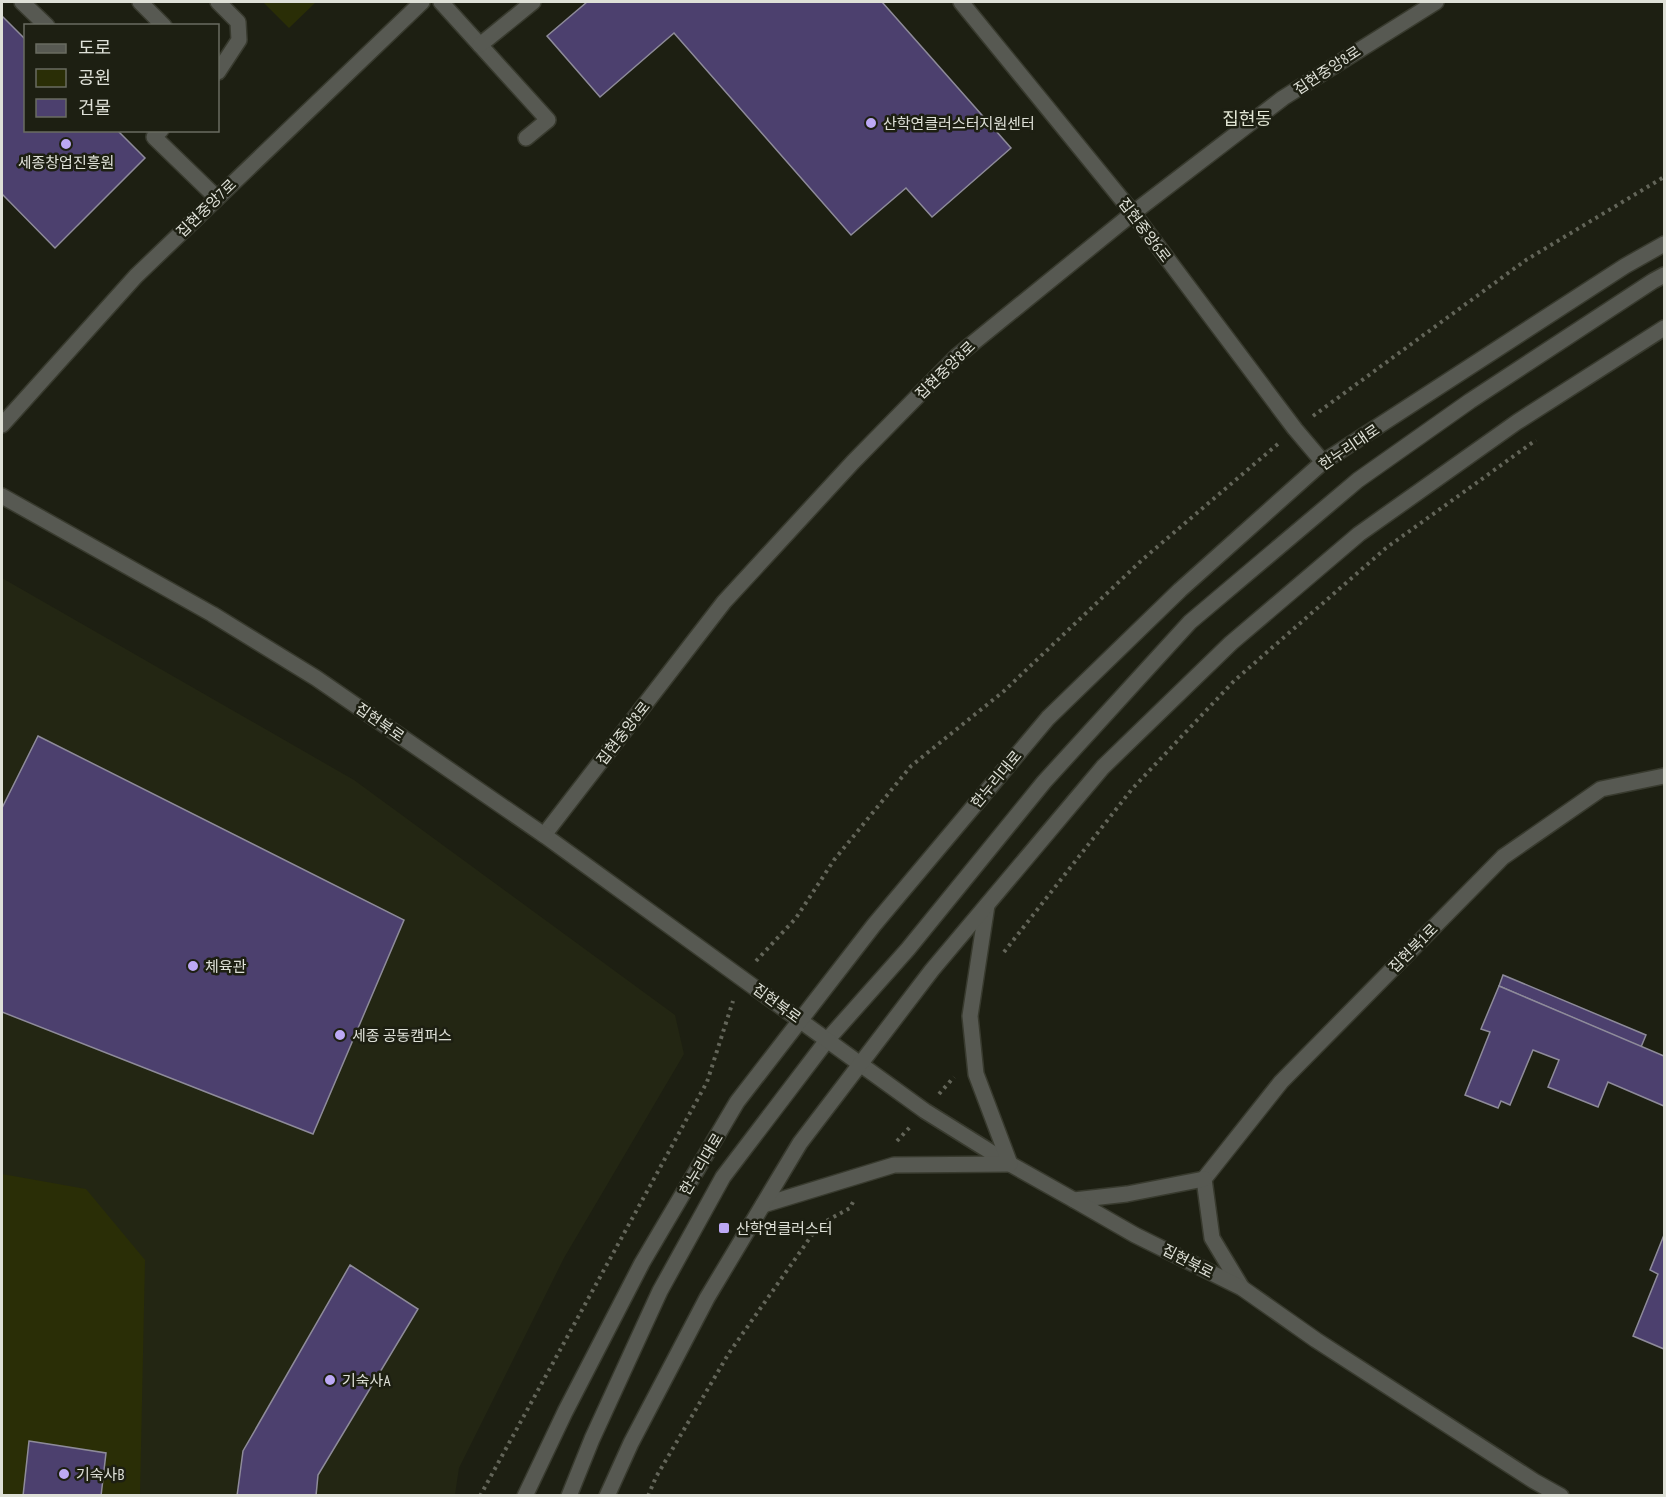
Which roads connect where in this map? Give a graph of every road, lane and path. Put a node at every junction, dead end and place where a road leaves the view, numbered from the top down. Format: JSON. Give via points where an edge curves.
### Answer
{"nodes":[{"id":1,"x":22,"y":2,"type":"edge"},
{"id":2,"x":140,"y":2,"type":"edge"},
{"id":3,"x":218,"y":2,"type":"edge"},
{"id":4,"x":422,"y":2,"type":"edge"},
{"id":5,"x":441,"y":2,"type":"edge"},
{"id":6,"x":532,"y":2,"type":"edge"},
{"id":7,"x":961,"y":2,"type":"edge"},
{"id":8,"x":1436,"y":2,"type":"edge"},
{"id":9,"x":45,"y":24,"type":"edge"},
{"id":10,"x":162,"y":24,"type":"edge"},
{"id":11,"x":480,"y":45,"type":"junction"},
{"id":12,"x":219,"y":70,"type":"edge"},
{"id":13,"x":159,"y":132,"type":"edge"},
{"id":14,"x":526,"y":138,"type":"dead end"},
{"id":15,"x":1665,"y":177,"type":"edge"},
{"id":16,"x":217,"y":198,"type":"junction"},
{"id":17,"x":1133,"y":213,"type":"junction"},
{"id":18,"x":1665,"y":244,"type":"edge"},
{"id":19,"x":1665,"y":275,"type":"edge"},
{"id":20,"x":1665,"y":328,"type":"edge"},
{"id":21,"x":2,"y":425,"type":"edge"},
{"id":22,"x":1295,"y":429,"type":"junction"},
{"id":23,"x":1539,"y":438,"type":"dead end"},
{"id":24,"x":1323,"y":462,"type":"junction"},
{"id":25,"x":2,"y":496,"type":"edge"},
{"id":26,"x":1665,"y":776,"type":"edge"},
{"id":27,"x":544,"y":835,"type":"junction"},
{"id":28,"x":987,"y":905,"type":"junction"},
{"id":29,"x":1004,"y":952,"type":"dead end"},
{"id":30,"x":800,"y":1021,"type":"junction"},
{"id":31,"x":828,"y":1039,"type":"junction"},
{"id":32,"x":974,"y":1052,"type":"junction"},
{"id":33,"x":860,"y":1064,"type":"junction"},
{"id":34,"x":925,"y":1111,"type":"junction"},
{"id":35,"x":896,"y":1142,"type":"dead end"},
{"id":36,"x":1010,"y":1164,"type":"junction"},
{"id":37,"x":866,"y":1173,"type":"junction"},
{"id":38,"x":1203,"y":1179,"type":"junction"},
{"id":39,"x":1074,"y":1200,"type":"junction"},
{"id":40,"x":763,"y":1205,"type":"junction"},
{"id":41,"x":1242,"y":1288,"type":"junction"},
{"id":42,"x":525,"y":1496,"type":"edge"},
{"id":43,"x":569,"y":1496,"type":"edge"},
{"id":44,"x":606,"y":1496,"type":"edge"},
{"id":45,"x":648,"y":1496,"type":"edge"},
{"id":46,"x":1561,"y":1496,"type":"edge"}],
"edges":[{"from":1,"to":9,"type":"street"},
{"from":2,"to":10,"type":"street"},
{"from":3,"to":12,"type":"street","via":[[238,22],[239,40]]},
{"from":4,"to":16,"type":"street","name":"집현중앙7로"},
{"from":5,"to":11,"type":"street"},
{"from":6,"to":11,"type":"street"},
{"from":7,"to":17,"type":"street","name":"집현중앙6로"},
{"from":8,"to":17,"type":"street","name":"집현중앙8로","via":[[1283,98]]},
{"from":11,"to":14,"type":"street","via":[[548,120]]},
{"from":13,"to":16,"type":"street","via":[[154,137]]},
{"from":15,"to":22,"type":"path","via":[[1526,260]]},
{"from":16,"to":21,"type":"street","name":"집현중앙7로","via":[[136,276]]},
{"from":17,"to":22,"type":"street","name":"집현중앙6로"},
{"from":17,"to":27,"type":"street","name":"집현중앙8로","via":[[957,356],[853,462],[724,602]]},
{"from":18,"to":24,"type":"street","name":"한누리대로"},
{"from":19,"to":31,"type":"street","via":[[1470,401],[1358,480],[1190,622],[1044,782],[908,949]]},
{"from":20,"to":28,"type":"street","via":[[1518,422],[1351,541],[1231,643],[1103,767]]},
{"from":22,"to":24,"type":"street","name":"집현중앙6로"},
{"from":23,"to":29,"type":"path","via":[[1386,548],[1234,681],[1132,789]]},
{"from":24,"to":30,"type":"street","name":"한누리대로","via":[[1180,590],[1048,718],[874,925]]},
{"from":25,"to":27,"type":"street","name":"집현북로","via":[[212,614],[316,678]]},
{"from":26,"to":38,"type":"street","name":"집현북1로","via":[[1601,789],[1503,857],[1281,1082]]},
{"from":27,"to":30,"type":"street","name":"집현북로"},
{"from":28,"to":32,"type":"street","via":[[970,1016]]},
{"from":28,"to":33,"type":"street"},
{"from":30,"to":31,"type":"street","name":"집현북로"},
{"from":30,"to":42,"type":"street","name":"한누리대로","via":[[738,1102],[642,1263]]},
{"from":31,"to":33,"type":"street","name":"집현북로"},
{"from":31,"to":43,"type":"street","via":[[723,1177],[660,1291]]},
{"from":32,"to":34,"type":"path"},
{"from":32,"to":36,"type":"street","via":[[976,1074]]},
{"from":33,"to":34,"type":"street","name":"집현북로"},
{"from":33,"to":40,"type":"street","via":[[800,1143]]},
{"from":34,"to":35,"type":"path"},
{"from":34,"to":36,"type":"street","name":"집현북로"},
{"from":36,"to":37,"type":"street","via":[[894,1165]]},
{"from":36,"to":39,"type":"street","name":"집현북로"},
{"from":37,"to":40,"type":"street"},
{"from":37,"to":45,"type":"path","via":[[850,1208],[819,1225],[729,1353]]},
{"from":38,"to":39,"type":"street"},
{"from":38,"to":41,"type":"street","via":[[1212,1238]]},
{"from":39,"to":41,"type":"street","name":"집현북로"},
{"from":40,"to":44,"type":"street","via":[[707,1298]]},
{"from":41,"to":46,"type":"street","name":"집현북로"}]}
